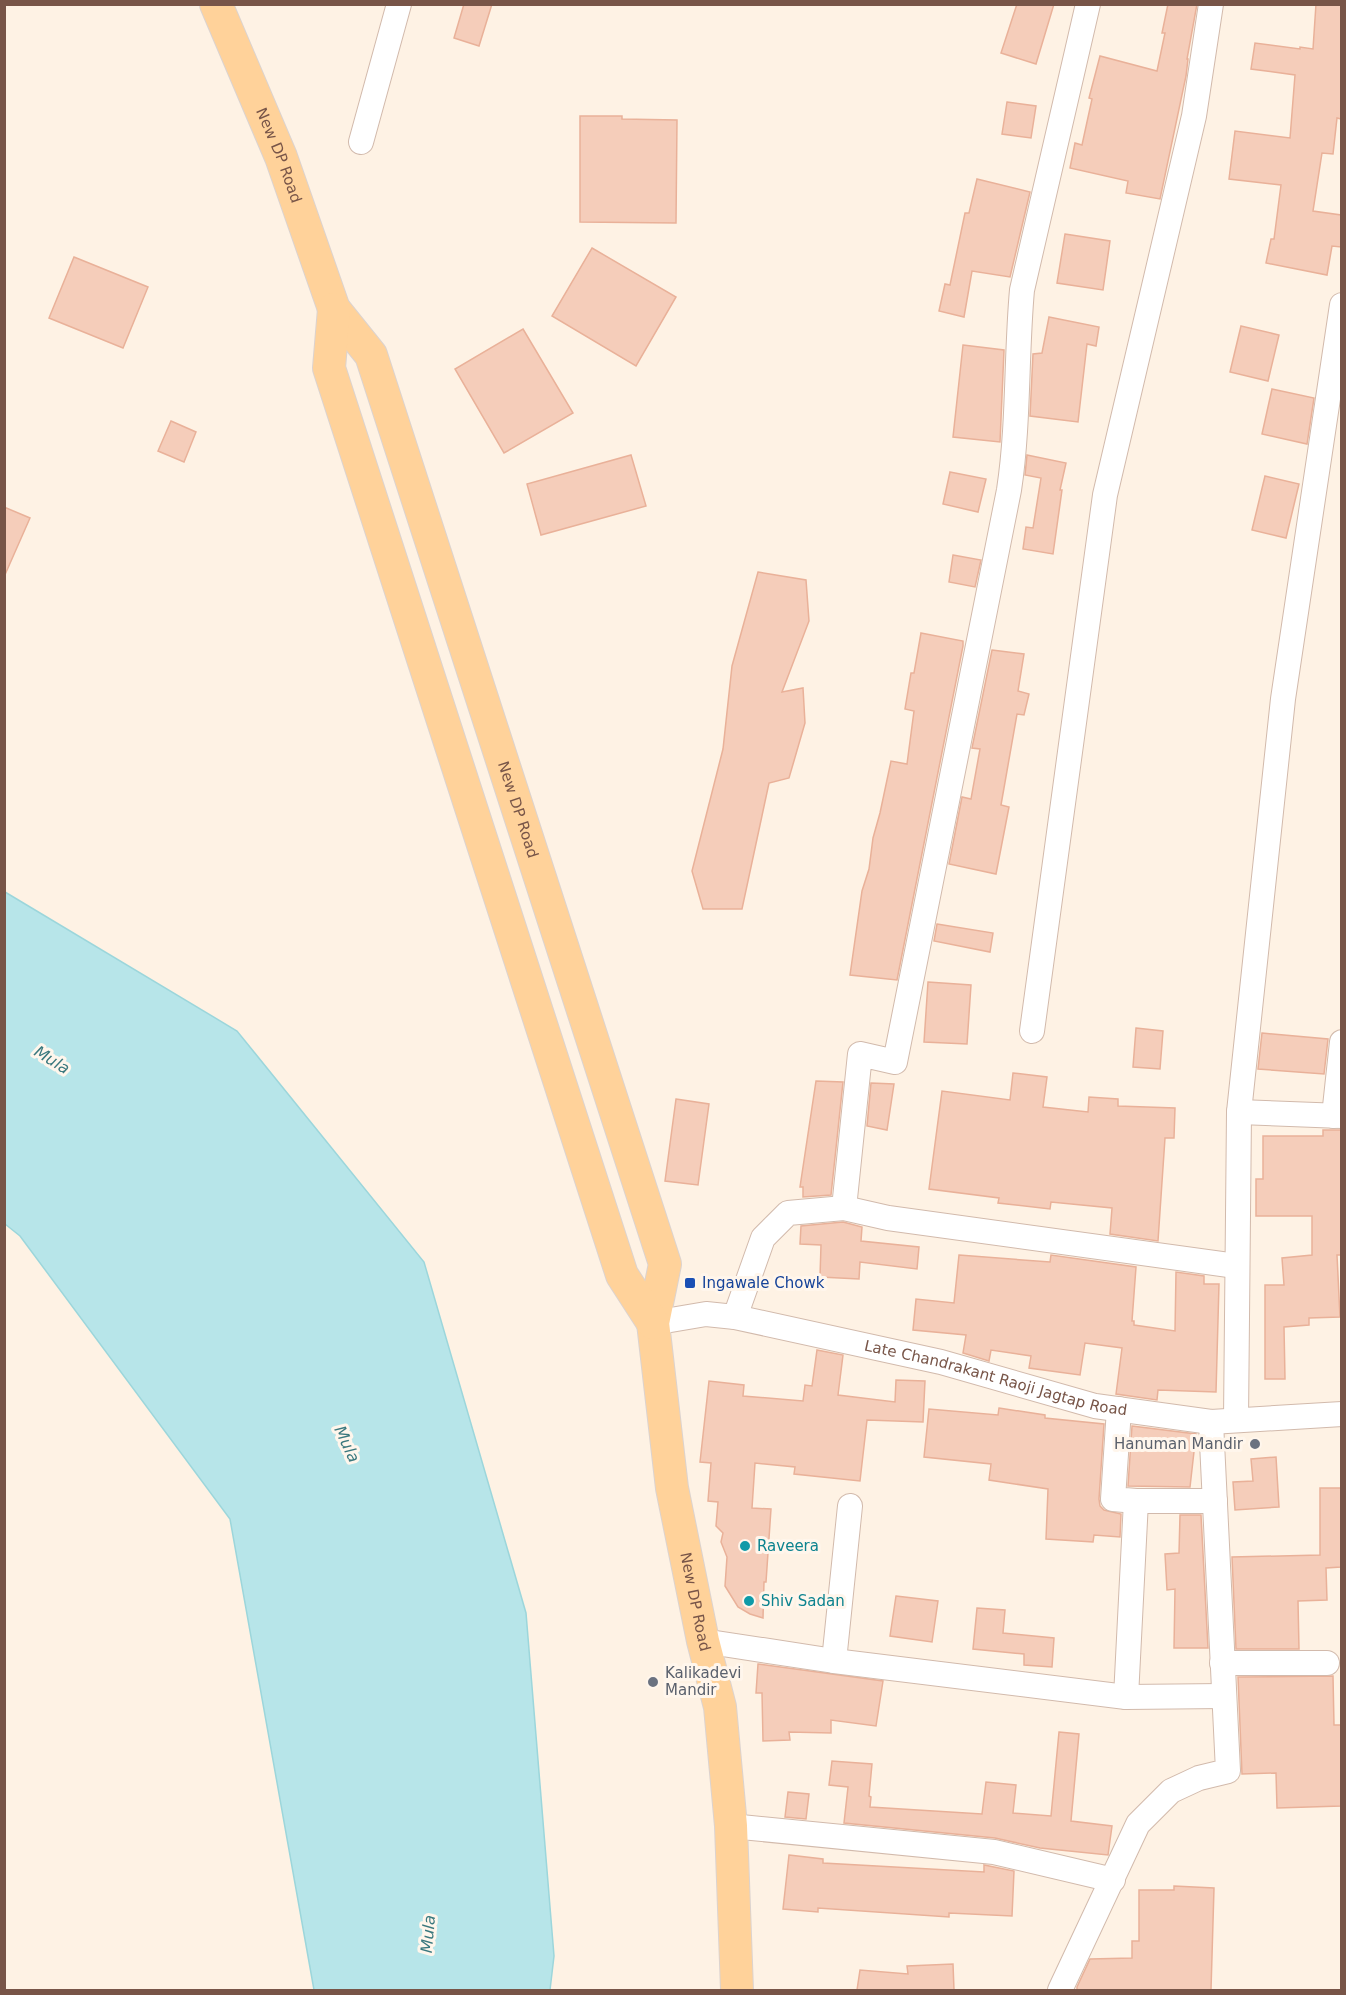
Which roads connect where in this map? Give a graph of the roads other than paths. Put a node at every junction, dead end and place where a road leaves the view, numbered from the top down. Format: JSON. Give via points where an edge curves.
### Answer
{"nodes":[{"id":1,"x":216,"y":4,"type":"edge"},
{"id":2,"x":399,"y":4,"type":"edge"},
{"id":3,"x":1088,"y":4,"type":"edge"},
{"id":4,"x":1210,"y":4,"type":"edge"},
{"id":5,"x":361,"y":142,"type":"dead end"},
{"id":6,"x":1341,"y":306,"type":"edge"},
{"id":7,"x":334,"y":309,"type":"junction"},
{"id":8,"x":1032,"y":1031,"type":"dead end"},
{"id":9,"x":1341,"y":1042,"type":"edge"},
{"id":10,"x":1239,"y":1112,"type":"junction"},
{"id":11,"x":1338,"y":1116,"type":"edge"},
{"id":12,"x":844,"y":1208,"type":"junction"},
{"id":13,"x":1236,"y":1266,"type":"junction"},
{"id":14,"x":735,"y":1317,"type":"junction"},
{"id":15,"x":653,"y":1323,"type":"junction"},
{"id":16,"x":1119,"y":1409,"type":"junction"},
{"id":17,"x":1341,"y":1414,"type":"edge"},
{"id":18,"x":1236,"y":1420,"type":"junction"},
{"id":19,"x":1211,"y":1422,"type":"junction"},
{"id":20,"x":1215,"y":1501,"type":"junction"},
{"id":21,"x":1136,"y":1502,"type":"junction"},
{"id":22,"x":850,"y":1506,"type":"dead end"},
{"id":23,"x":703,"y":1641,"type":"junction"},
{"id":24,"x":834,"y":1661,"type":"junction"},
{"id":25,"x":1222,"y":1663,"type":"junction"},
{"id":26,"x":1327,"y":1663,"type":"dead end"},
{"id":27,"x":1224,"y":1696,"type":"junction"},
{"id":28,"x":1126,"y":1697,"type":"junction"},
{"id":29,"x":731,"y":1826,"type":"junction"},
{"id":30,"x":1113,"y":1880,"type":"junction"},
{"id":31,"x":736,"y":1990,"type":"edge"},
{"id":32,"x":1060,"y":1990,"type":"edge"}],
"edges":[{"from":1,"to":7,"type":"main road","name":"New DP Road","via":[[281,157]]},
{"from":2,"to":5,"type":"street"},
{"from":3,"to":12,"type":"street","via":[[1022,290],[1015,449],[1009,490],[897,1051],[894,1062],[860,1054]]},
{"from":4,"to":8,"type":"street","via":[[1194,116],[1105,495]]},
{"from":6,"to":10,"type":"street","via":[[1283,699]]},
{"from":7,"to":15,"type":"main road","name":"New DP Road","via":[[329,368],[622,1275]]},
{"from":7,"to":15,"type":"main road","name":"New DP Road","via":[[371,355],[665,1264]]},
{"from":9,"to":11,"type":"street"},
{"from":10,"to":11,"type":"street"},
{"from":10,"to":13,"type":"street"},
{"from":12,"to":13,"type":"street","via":[[888,1218]]},
{"from":12,"to":14,"type":"street","via":[[788,1213],[763,1238]]},
{"from":13,"to":18,"type":"street"},
{"from":14,"to":15,"type":"street","name":"Late Chandrakant Raoji Jagtap Road","via":[[705,1314]]},
{"from":14,"to":16,"type":"street","name":"Late Chandrakant Raoji Jagtap Road","via":[[941,1362],[1095,1406]]},
{"from":15,"to":23,"type":"main road","name":"New DP Road","via":[[672,1488]]},
{"from":16,"to":19,"type":"street","name":"Late Chandrakant Raoji Jagtap Road"},
{"from":16,"to":21,"type":"street","via":[[1113,1499]]},
{"from":17,"to":18,"type":"street","name":"Late Chandrakant Raoji Jagtap Road"},
{"from":18,"to":19,"type":"street","name":"Late Chandrakant Raoji Jagtap Road"},
{"from":19,"to":20,"type":"street"},
{"from":20,"to":21,"type":"street"},
{"from":20,"to":25,"type":"street"},
{"from":21,"to":28,"type":"street"},
{"from":22,"to":24,"type":"street"},
{"from":23,"to":24,"type":"street"},
{"from":23,"to":29,"type":"main road","name":"New DP Road","via":[[720,1707]]},
{"from":24,"to":28,"type":"street"},
{"from":25,"to":26,"type":"street"},
{"from":25,"to":27,"type":"street"},
{"from":27,"to":28,"type":"street"},
{"from":27,"to":30,"type":"street","via":[[1228,1771],[1171,1791],[1138,1824]]},
{"from":29,"to":30,"type":"street","via":[[994,1852]]},
{"from":29,"to":31,"type":"main road","name":"New DP Road"},
{"from":30,"to":32,"type":"street"}]}
